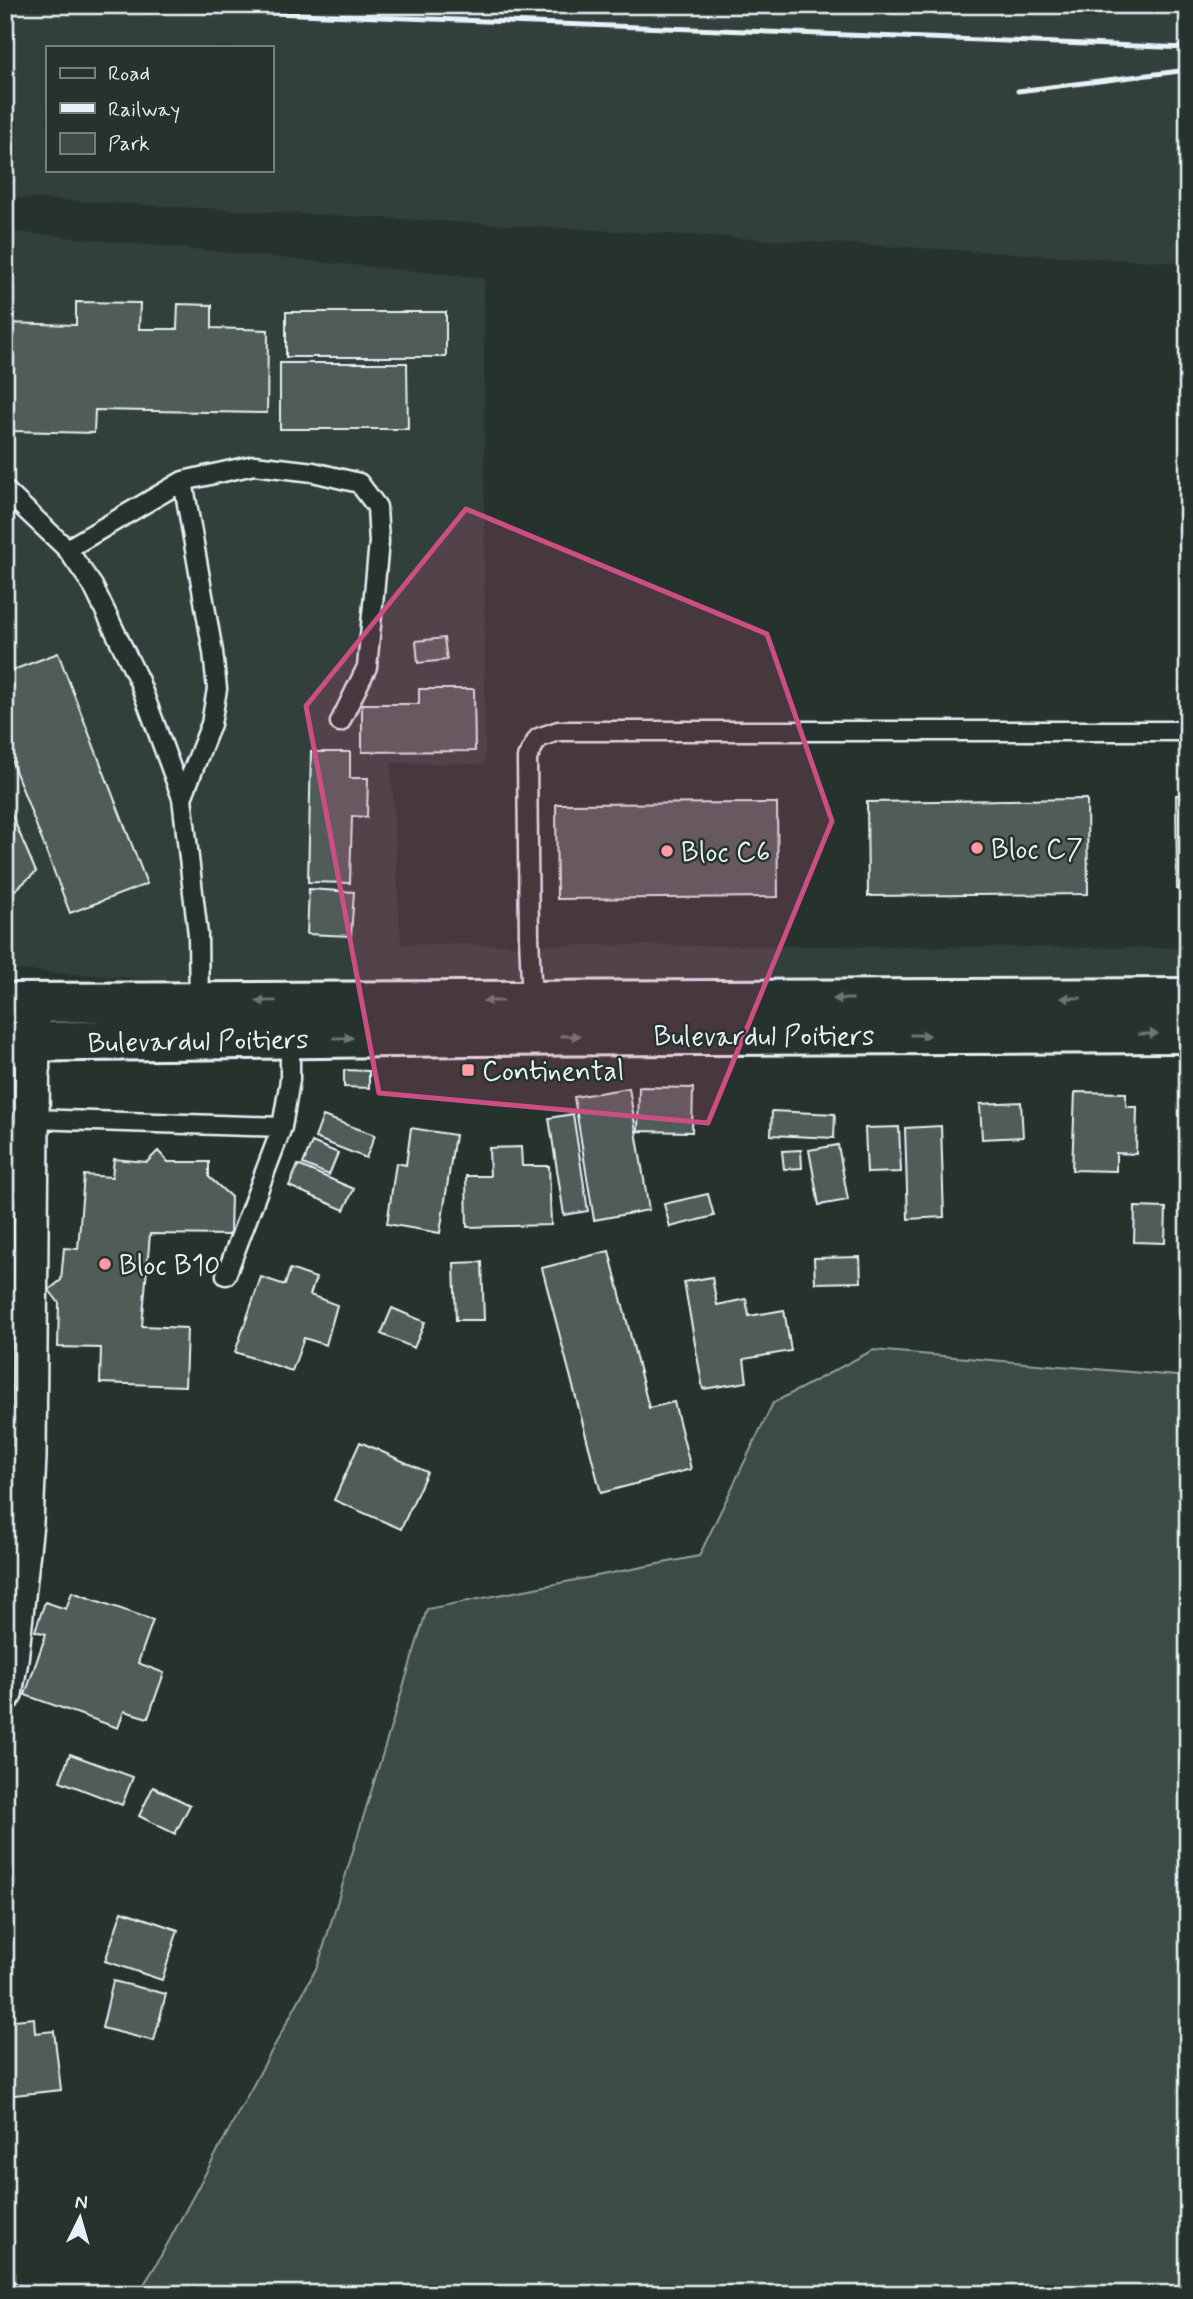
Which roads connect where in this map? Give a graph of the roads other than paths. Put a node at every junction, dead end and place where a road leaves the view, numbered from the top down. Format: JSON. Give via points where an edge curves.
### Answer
{"nodes":[{"id":1,"x":183,"y":481,"type":"junction"},
{"id":2,"x":5,"y":490,"type":"edge"},
{"id":3,"x":67,"y":549,"type":"junction"},
{"id":4,"x":340,"y":722,"type":"dead end"},
{"id":5,"x":1188,"y":731,"type":"edge"},
{"id":6,"x":182,"y":798,"type":"junction"},
{"id":7,"x":1188,"y":998,"type":"edge"},
{"id":8,"x":532,"y":1001,"type":"junction"},
{"id":9,"x":199,"y":1002,"type":"junction"},
{"id":10,"x":19,"y":1003,"type":"edge"},
{"id":11,"x":1188,"y":1033,"type":"edge"},
{"id":12,"x":290,"y":1039,"type":"junction"},
{"id":13,"x":200,"y":1040,"type":"junction"},
{"id":14,"x":19,"y":1042,"type":"edge"},
{"id":15,"x":32,"y":1119,"type":"junction"},
{"id":16,"x":282,"y":1127,"type":"junction"},
{"id":17,"x":226,"y":1275,"type":"dead end"},
{"id":18,"x":17,"y":1456,"type":"edge"},
{"id":19,"x":8,"y":1660,"type":"edge"},
{"id":20,"x":5,"y":1694,"type":"edge"}],
"edges":[{"from":1,"to":3,"type":"lane"},
{"from":1,"to":4,"type":"lane","via":[[254,465],[313,472],[359,483],[377,508],[379,542],[367,667]]},
{"from":1,"to":6,"type":"lane","via":[[217,689],[211,724]]},
{"from":2,"to":3,"type":"lane"},
{"from":3,"to":6,"type":"lane","via":[[93,586],[139,681]]},
{"from":5,"to":8,"type":"lane","via":[[558,731],[538,738],[527,758]]},
{"from":6,"to":9,"type":"lane","via":[[198,935]]},
{"from":7,"to":8,"type":"main road","name":"Bulevardul Poitiers","one_way":true},
{"from":8,"to":9,"type":"main road","name":"Bulevardul Poitiers","one_way":true},
{"from":9,"to":10,"type":"main road","name":"Bulevardul Poitiers"},
{"from":9,"to":13,"type":"lane"},
{"from":10,"to":14,"type":"street"},
{"from":12,"to":11,"type":"main road","name":"Bulevardul Poitiers","one_way":true},
{"from":12,"to":13,"type":"main road","name":"Bulevardul Poitiers"},
{"from":12,"to":16,"type":"lane","via":[[290,1080]]},
{"from":13,"to":14,"type":"main road","name":"Bulevardul Poitiers"},
{"from":14,"to":15,"type":"street"},
{"from":15,"to":16,"type":"lane"},
{"from":15,"to":18,"type":"street"},
{"from":16,"to":17,"type":"lane"},
{"from":18,"to":19,"type":"street","via":[[26,1523]]},
{"from":19,"to":20,"type":"street"}]}
